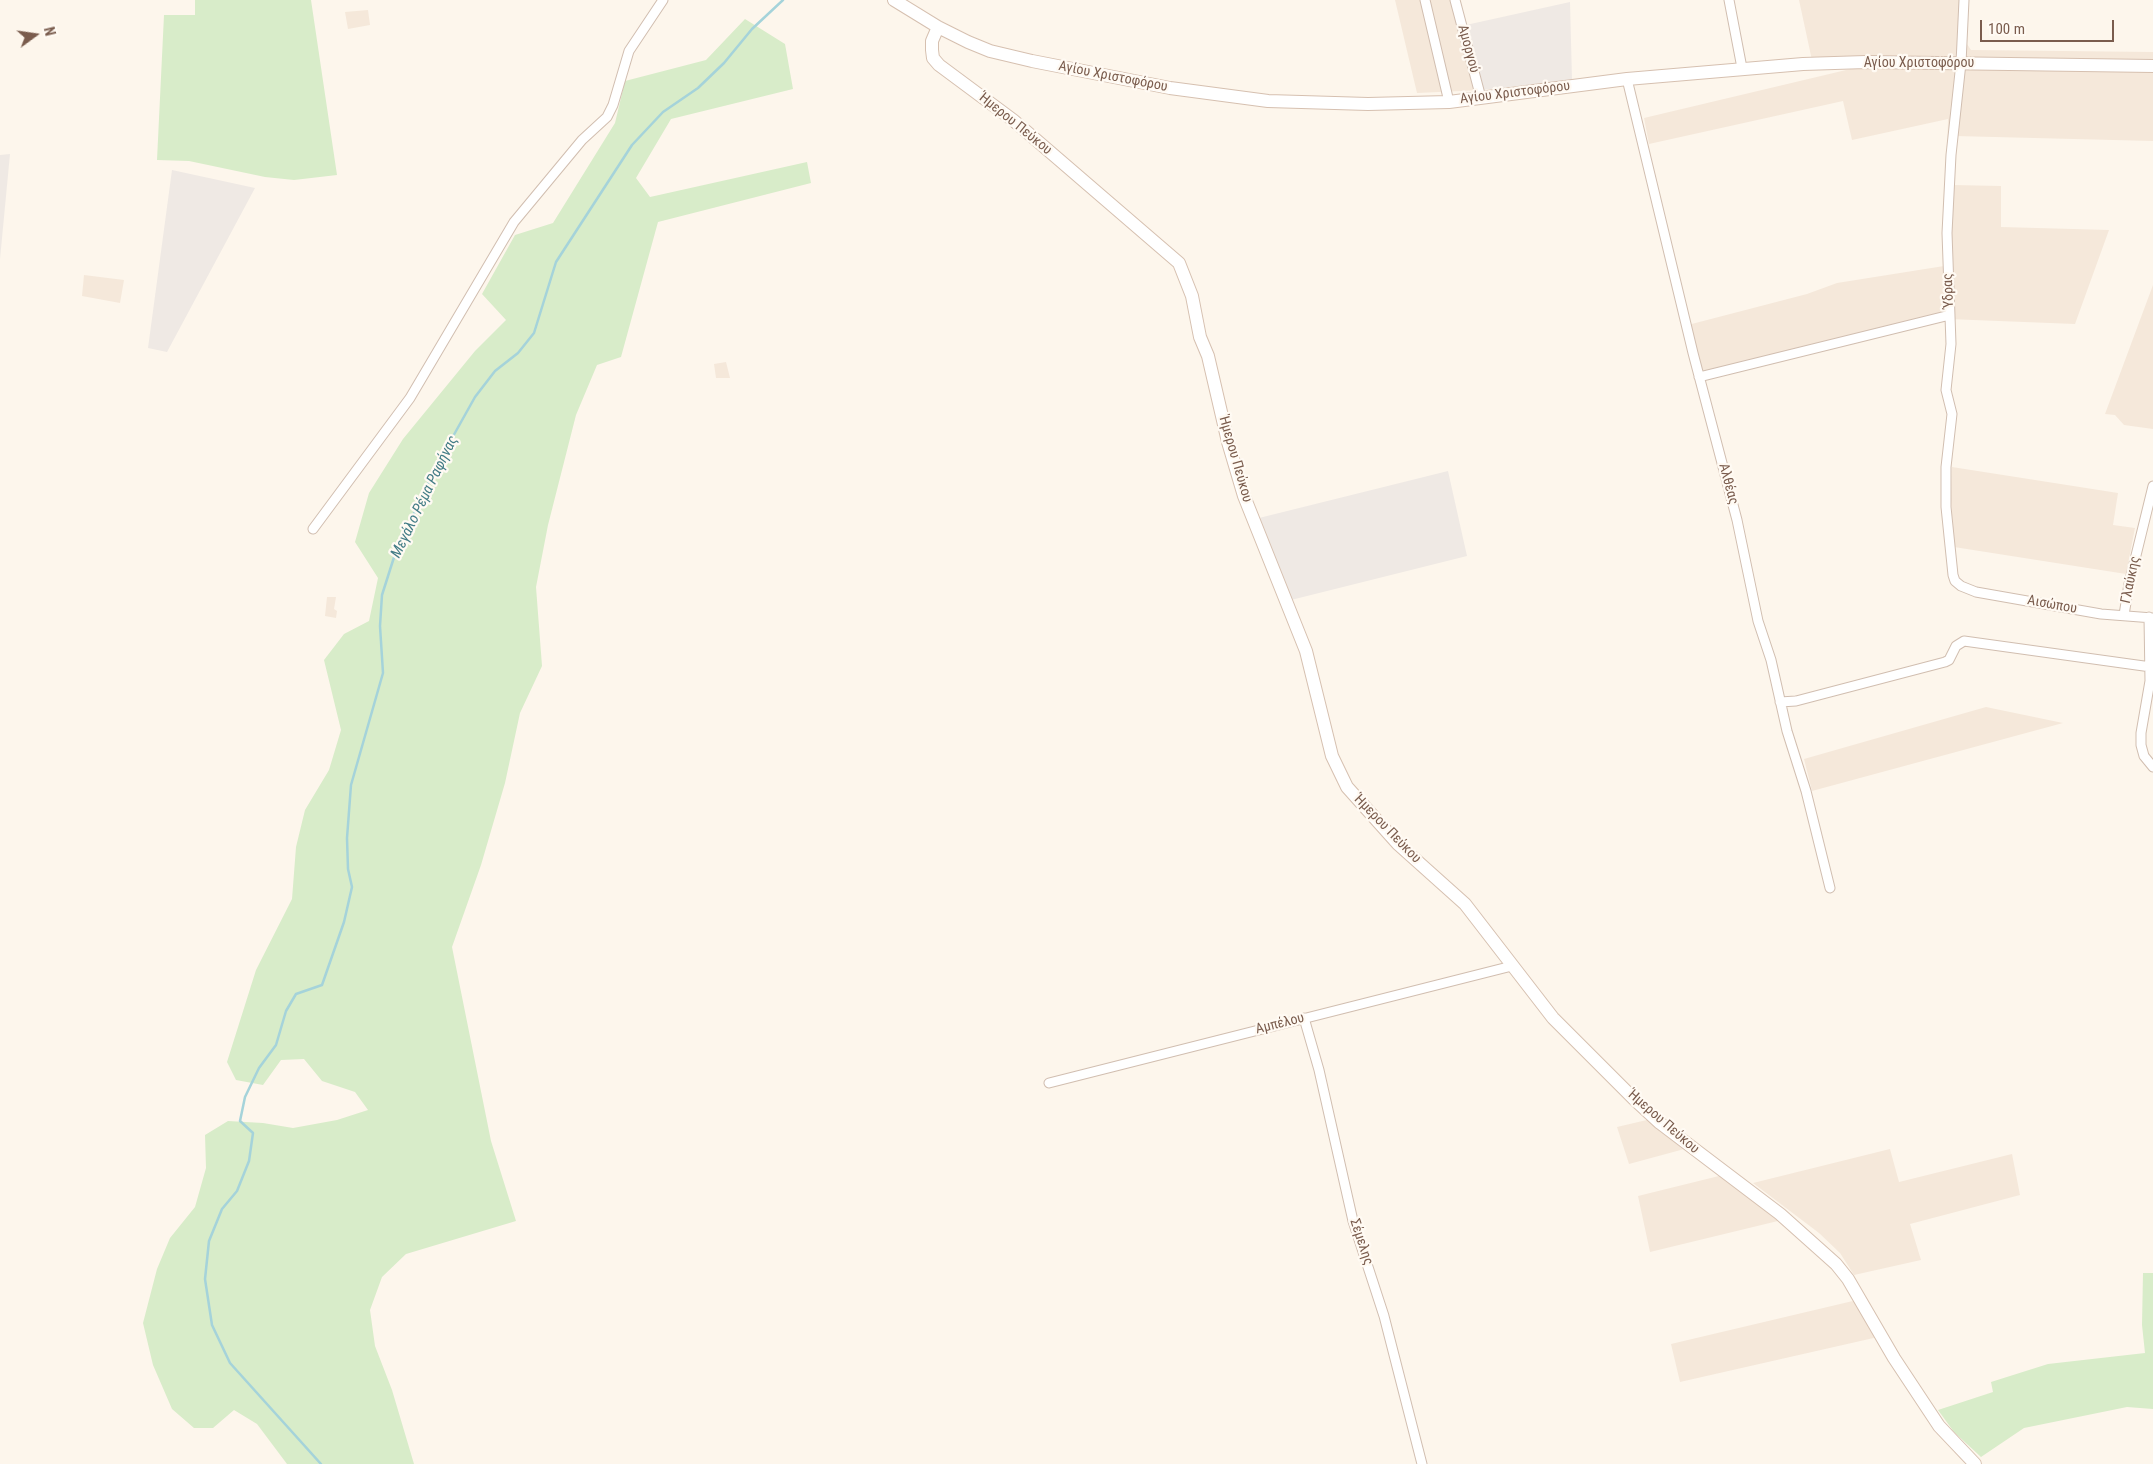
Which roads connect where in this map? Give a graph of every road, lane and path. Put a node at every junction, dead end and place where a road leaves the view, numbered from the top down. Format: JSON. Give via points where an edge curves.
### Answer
{"nodes":[{"id":1,"x":663,"y":0,"type":"edge"},
{"id":2,"x":894,"y":0,"type":"edge"},
{"id":3,"x":1425,"y":0,"type":"edge"},
{"id":4,"x":1455,"y":0,"type":"edge"},
{"id":5,"x":1728,"y":0,"type":"edge"},
{"id":6,"x":1964,"y":0,"type":"edge"},
{"id":7,"x":938,"y":27,"type":"junction"},
{"id":8,"x":1961,"y":63,"type":"junction"},
{"id":9,"x":2153,"y":66,"type":"edge"},
{"id":10,"x":1742,"y":68,"type":"junction"},
{"id":11,"x":1627,"y":79,"type":"junction"},
{"id":12,"x":1481,"y":98,"type":"junction"},
{"id":13,"x":1449,"y":102,"type":"junction"},
{"id":14,"x":1950,"y":314,"type":"junction"},
{"id":15,"x":1700,"y":378,"type":"junction"},
{"id":16,"x":2153,"y":486,"type":"edge"},
{"id":17,"x":313,"y":529,"type":"dead end"},
{"id":18,"x":1955,"y":581,"type":"joint"},
{"id":19,"x":2124,"y":615,"type":"junction"},
{"id":20,"x":2151,"y":617,"type":"edge"},
{"id":21,"x":2151,"y":667,"type":"junction"},
{"id":22,"x":1780,"y":702,"type":"junction"},
{"id":23,"x":2153,"y":767,"type":"edge"},
{"id":24,"x":1830,"y":888,"type":"dead end"},
{"id":25,"x":1512,"y":966,"type":"junction"},
{"id":26,"x":1304,"y":1018,"type":"junction"},
{"id":27,"x":1049,"y":1083,"type":"dead end"},
{"id":28,"x":1422,"y":1464,"type":"edge"},
{"id":29,"x":1974,"y":1464,"type":"edge"}],
"edges":[{"from":1,"to":17,"type":"street","via":[[629,52],[607,117],[577,146],[514,222],[410,398]]},
{"from":2,"to":7,"type":"street","name":"Αγίου Χριστοφόρου"},
{"from":3,"to":13,"type":"street"},
{"from":4,"to":12,"type":"street","name":"Αμοργού"},
{"from":5,"to":10,"type":"street"},
{"from":6,"to":8,"type":"street","name":"Ύδρας"},
{"from":7,"to":13,"type":"street","name":"Αγίου Χριστοφόρου","via":[[990,51],[1170,88],[1268,100],[1368,104]]},
{"from":7,"to":25,"type":"street","name":"Ήμερου Πεύκου","via":[[932,50],[939,65],[1013,120],[1179,262],[1187,277],[1200,337],[1208,356],[1244,496],[1306,651],[1337,769],[1357,800],[1391,837],[1471,910]]},
{"from":8,"to":9,"type":"street","name":"Αγίου Χριστοφόρου"},
{"from":8,"to":10,"type":"street","name":"Αγίου Χριστοφόρου","via":[[1866,62]]},
{"from":8,"to":14,"type":"street","name":"Ύδρας","via":[[1950,155],[1947,233]]},
{"from":10,"to":11,"type":"street","name":"Αγίου Χριστοφόρου"},
{"from":11,"to":12,"type":"street","name":"Αγίου Χριστοφόρου"},
{"from":11,"to":15,"type":"street","name":"Αλθέας"},
{"from":12,"to":13,"type":"street","name":"Αγίου Χριστοφόρου"},
{"from":14,"to":15,"type":"street"},
{"from":14,"to":18,"type":"street","name":"Ύδρας","via":[[1946,390],[1952,414],[1946,467],[1946,508]]},
{"from":15,"to":22,"type":"street","name":"Αλθέας"},
{"from":16,"to":19,"type":"street","name":"Γλαύκης"},
{"from":18,"to":19,"type":"street","name":"Αισώπου","via":[[1976,592]]},
{"from":19,"to":20,"type":"street","name":"Αισώπου"},
{"from":20,"to":21,"type":"street"},
{"from":21,"to":22,"type":"street","via":[[1964,641],[1956,646],[1950,660],[1945,662],[1796,701]]},
{"from":21,"to":23,"type":"street","via":[[2141,745],[2144,756]]},
{"from":22,"to":24,"type":"street","name":"Αλθέας"},
{"from":25,"to":26,"type":"street","name":"Αμπέλου"},
{"from":25,"to":29,"type":"street","name":"Ήμερου Πεύκου","via":[[1553,1018],[1660,1124],[1780,1214],[1836,1264],[1939,1426]]},
{"from":26,"to":27,"type":"street","name":"Αμπέλου"},
{"from":26,"to":28,"type":"street","name":"Σέμελης","via":[[1353,1221],[1384,1316]]}]}
